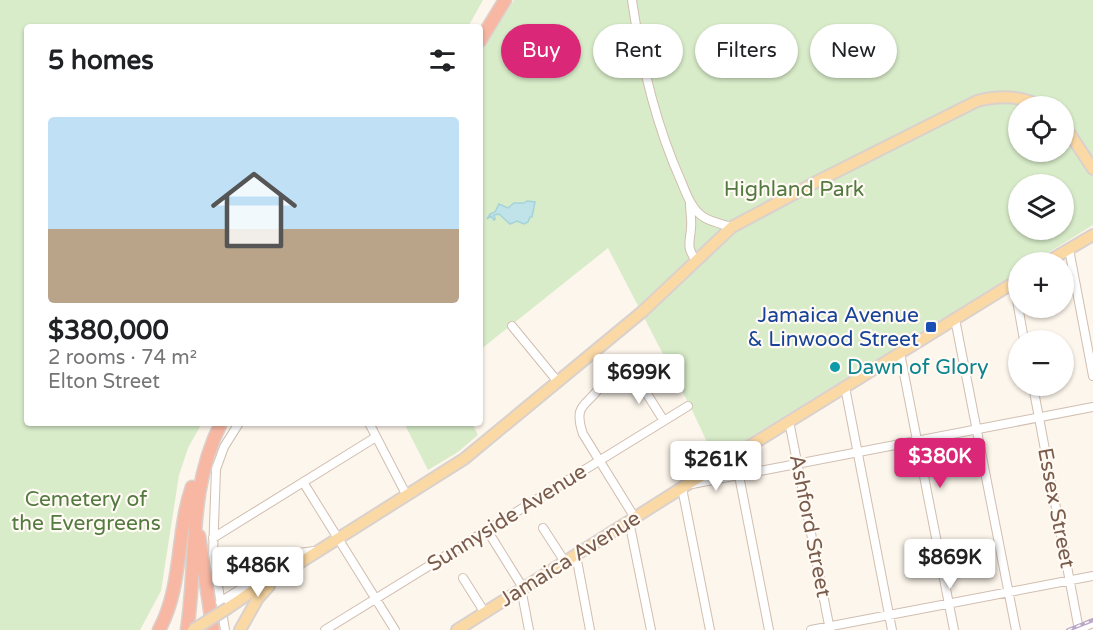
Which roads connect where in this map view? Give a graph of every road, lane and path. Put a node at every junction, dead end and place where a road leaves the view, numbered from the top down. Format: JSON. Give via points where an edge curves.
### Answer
{"nodes":[{"id":1,"x":497,"y":0,"type":"edge"},
{"id":2,"x":505,"y":0,"type":"edge"},
{"id":3,"x":632,"y":0,"type":"edge"},
{"id":4,"x":482,"y":24,"type":"edge"},
{"id":5,"x":483,"y":36,"type":"edge"},
{"id":6,"x":1008,"y":98,"type":"edge"},
{"id":7,"x":1074,"y":141,"type":"edge"},
{"id":8,"x":1093,"y":170,"type":"edge"},
{"id":9,"x":690,"y":202,"type":"junction"},
{"id":10,"x":732,"y":227,"type":"junction"},
{"id":11,"x":1093,"y":235,"type":"edge"},
{"id":12,"x":1069,"y":249,"type":"junction"},
{"id":13,"x":1064,"y":252,"type":"edge"},
{"id":14,"x":696,"y":260,"type":"junction"},
{"id":15,"x":1008,"y":286,"type":"edge"},
{"id":16,"x":955,"y":319,"type":"junction"},
{"id":17,"x":512,"y":326,"type":"dead end"},
{"id":18,"x":900,"y":353,"type":"junction"},
{"id":19,"x":600,"y":372,"type":"dead end"},
{"id":20,"x":635,"y":375,"type":"dead end"},
{"id":21,"x":1093,"y":376,"type":"edge"},
{"id":22,"x":558,"y":382,"type":"junction"},
{"id":23,"x":844,"y":387,"type":"junction"},
{"id":24,"x":1035,"y":396,"type":"edge"},
{"id":25,"x":688,"y":406,"type":"dead end"},
{"id":26,"x":1093,"y":407,"type":"edge"},
{"id":27,"x":1039,"y":417,"type":"junction"},
{"id":28,"x":664,"y":421,"type":"junction"},
{"id":29,"x":789,"y":421,"type":"junction"},
{"id":30,"x":213,"y":426,"type":"edge"},
{"id":31,"x":220,"y":426,"type":"edge"},
{"id":32,"x":237,"y":426,"type":"edge"},
{"id":33,"x":370,"y":426,"type":"edge"},
{"id":34,"x":977,"y":429,"type":"junction"},
{"id":35,"x":376,"y":437,"type":"junction"},
{"id":36,"x":917,"y":440,"type":"junction"},
{"id":37,"x":858,"y":452,"type":"junction"},
{"id":38,"x":735,"y":455,"type":"junction"},
{"id":39,"x":600,"y":461,"type":"junction"},
{"id":40,"x":798,"y":464,"type":"junction"},
{"id":41,"x":739,"y":475,"type":"junction"},
{"id":42,"x":303,"y":482,"type":"junction"},
{"id":43,"x":685,"y":486,"type":"junction"},
{"id":44,"x":195,"y":489,"type":"junction"},
{"id":45,"x":407,"y":495,"type":"junction"},
{"id":46,"x":632,"y":519,"type":"junction"},
{"id":47,"x":543,"y":528,"type":"dead end"},
{"id":48,"x":487,"y":530,"type":"junction"},
{"id":49,"x":213,"y":538,"type":"junction"},
{"id":50,"x":339,"y":539,"type":"junction"},
{"id":51,"x":319,"y":551,"type":"junction"},
{"id":52,"x":576,"y":555,"type":"junction"},
{"id":53,"x":565,"y":562,"type":"junction"},
{"id":54,"x":285,"y":572,"type":"junction"},
{"id":55,"x":1093,"y":576,"type":"edge"},
{"id":56,"x":463,"y":578,"type":"dead end"},
{"id":57,"x":1070,"y":580,"type":"junction"},
{"id":58,"x":522,"y":590,"type":"junction"},
{"id":59,"x":1009,"y":592,"type":"junction"},
{"id":60,"x":376,"y":599,"type":"junction"},
{"id":61,"x":949,"y":603,"type":"junction"},
{"id":62,"x":226,"y":606,"type":"junction"},
{"id":63,"x":485,"y":613,"type":"junction"},
{"id":64,"x":889,"y":615,"type":"junction"},
{"id":65,"x":1093,"y":623,"type":"edge"},
{"id":66,"x":241,"y":628,"type":"edge"},
{"id":67,"x":464,"y":628,"type":"edge"},
{"id":68,"x":830,"y":628,"type":"edge"},
{"id":69,"x":159,"y":630,"type":"edge"},
{"id":70,"x":181,"y":630,"type":"edge"},
{"id":71,"x":187,"y":630,"type":"edge"},
{"id":72,"x":193,"y":630,"type":"edge"},
{"id":73,"x":213,"y":630,"type":"edge"},
{"id":74,"x":225,"y":630,"type":"edge"},
{"id":75,"x":326,"y":630,"type":"edge"},
{"id":76,"x":395,"y":630,"type":"edge"},
{"id":77,"x":529,"y":630,"type":"edge"},
{"id":78,"x":590,"y":630,"type":"edge"},
{"id":79,"x":651,"y":630,"type":"edge"},
{"id":80,"x":710,"y":630,"type":"edge"},
{"id":81,"x":770,"y":630,"type":"edge"},
{"id":82,"x":811,"y":630,"type":"edge"},
{"id":83,"x":892,"y":630,"type":"edge"},
{"id":84,"x":954,"y":630,"type":"edge"},
{"id":85,"x":1016,"y":630,"type":"edge"},
{"id":86,"x":1078,"y":630,"type":"edge"}],
"edges":[{"from":1,"to":4,"type":"highway"},
{"from":2,"to":5,"type":"highway"},
{"from":3,"to":9,"type":"street","via":[[646,81],[659,126]]},
{"from":6,"to":10,"type":"main road","via":[[977,101]]},
{"from":7,"to":8,"type":"main road"},
{"from":9,"to":10,"type":"street","via":[[702,217]]},
{"from":9,"to":14,"type":"street","via":[[688,243]]},
{"from":10,"to":14,"type":"main road"},
{"from":11,"to":12,"type":"main road"},
{"from":12,"to":13,"type":"main road"},
{"from":12,"to":21,"type":"street"},
{"from":14,"to":22,"type":"main road","via":[[642,312]]},
{"from":15,"to":16,"type":"main road","name":"Jamaica Avenue"},
{"from":16,"to":18,"type":"main road","name":"Jamaica Avenue"},
{"from":16,"to":34,"type":"street"},
{"from":17,"to":22,"type":"street"},
{"from":18,"to":23,"type":"main road","name":"Jamaica Avenue"},
{"from":18,"to":36,"type":"street"},
{"from":19,"to":39,"type":"street","via":[[599,388],[586,400],[579,417],[583,434]]},
{"from":20,"to":28,"type":"street"},
{"from":22,"to":45,"type":"main road","via":[[464,459]]},
{"from":23,"to":29,"type":"main road","name":"Jamaica Avenue"},
{"from":23,"to":37,"type":"street"},
{"from":24,"to":27,"type":"street","name":"Essex Street"},
{"from":25,"to":28,"type":"street","name":"Sunnyside Avenue"},
{"from":26,"to":27,"type":"street"},
{"from":27,"to":34,"type":"street"},
{"from":27,"to":57,"type":"street","name":"Essex Street"},
{"from":28,"to":39,"type":"street","name":"Sunnyside Avenue"},
{"from":29,"to":38,"type":"main road","name":"Jamaica Avenue"},
{"from":29,"to":40,"type":"street","name":"Ashford Street"},
{"from":30,"to":44,"type":"highway","via":[[199,460]]},
{"from":31,"to":44,"type":"highway"},
{"from":32,"to":49,"type":"street","via":[[216,469]]},
{"from":33,"to":35,"type":"street"},
{"from":34,"to":36,"type":"street"},
{"from":34,"to":59,"type":"street"},
{"from":35,"to":42,"type":"street"},
{"from":35,"to":45,"type":"street"},
{"from":36,"to":37,"type":"street"},
{"from":36,"to":61,"type":"street"},
{"from":37,"to":40,"type":"street"},
{"from":37,"to":64,"type":"street"},
{"from":38,"to":41,"type":"street"},
{"from":38,"to":43,"type":"main road","name":"Jamaica Avenue"},
{"from":39,"to":46,"type":"street"},
{"from":39,"to":48,"type":"street","name":"Sunnyside Avenue"},
{"from":40,"to":41,"type":"street"},
{"from":40,"to":68,"type":"street","name":"Ashford Street"},
{"from":41,"to":43,"type":"street"},
{"from":41,"to":81,"type":"street"},
{"from":42,"to":49,"type":"street"},
{"from":42,"to":50,"type":"street"},
{"from":43,"to":46,"type":"main road","name":"Jamaica Avenue"},
{"from":43,"to":80,"type":"street"},
{"from":44,"to":69,"type":"highway","via":[[186,505],[173,594]]},
{"from":44,"to":70,"type":"highway"},
{"from":44,"to":71,"type":"highway"},
{"from":44,"to":73,"type":"highway"},
{"from":45,"to":50,"type":"main road"},
{"from":46,"to":52,"type":"main road","name":"Jamaica Avenue"},
{"from":46,"to":79,"type":"street"},
{"from":47,"to":53,"type":"street"},
{"from":48,"to":58,"type":"street"},
{"from":48,"to":60,"type":"street","name":"Sunnyside Avenue"},
{"from":49,"to":62,"type":"street"},
{"from":50,"to":51,"type":"main road"},
{"from":50,"to":60,"type":"street"},
{"from":51,"to":54,"type":"main road"},
{"from":51,"to":62,"type":"street","via":[[299,554]]},
{"from":52,"to":53,"type":"main road","name":"Jamaica Avenue"},
{"from":52,"to":78,"type":"street"},
{"from":53,"to":58,"type":"main road","name":"Jamaica Avenue"},
{"from":54,"to":62,"type":"main road"},
{"from":54,"to":66,"type":"main road","via":[[260,595]]},
{"from":55,"to":57,"type":"street"},
{"from":56,"to":63,"type":"street"},
{"from":57,"to":59,"type":"street"},
{"from":57,"to":86,"type":"street","name":"Essex Street"},
{"from":58,"to":63,"type":"main road","name":"Jamaica Avenue"},
{"from":58,"to":77,"type":"street"},
{"from":59,"to":61,"type":"street"},
{"from":59,"to":85,"type":"street"},
{"from":60,"to":75,"type":"street","name":"Sunnyside Avenue"},
{"from":60,"to":76,"type":"street"},
{"from":61,"to":64,"type":"street"},
{"from":61,"to":84,"type":"street"},
{"from":62,"to":66,"type":"main road","via":[[247,607]]},
{"from":62,"to":72,"type":"main road","bridge":true},
{"from":62,"to":74,"type":"street"},
{"from":63,"to":67,"type":"main road","name":"Jamaica Avenue"},
{"from":64,"to":68,"type":"street"},
{"from":64,"to":83,"type":"street"},
{"from":65,"to":86,"type":"street"},
{"from":68,"to":82,"type":"street"}]}
